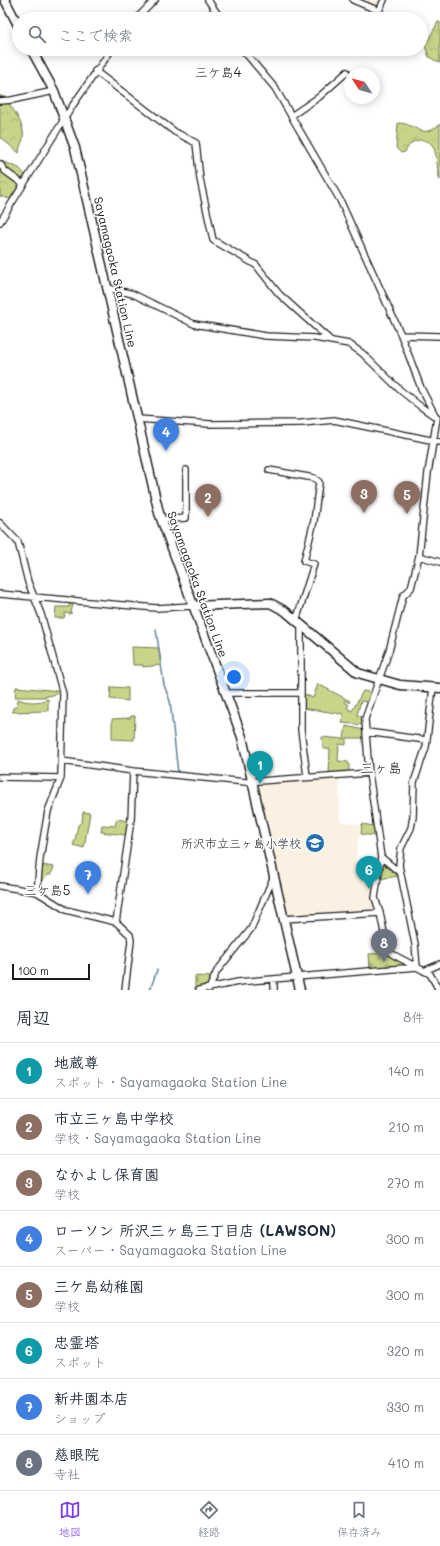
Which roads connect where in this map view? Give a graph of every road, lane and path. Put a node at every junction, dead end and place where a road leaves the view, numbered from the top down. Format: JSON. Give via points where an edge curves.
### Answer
{"nodes":[{"id":1,"x":5,"y":0,"type":"edge"},
{"id":2,"x":155,"y":0,"type":"edge"},
{"id":3,"x":208,"y":0,"type":"edge"},
{"id":4,"x":353,"y":0,"type":"edge"},
{"id":5,"x":384,"y":0,"type":"edge"},
{"id":6,"x":143,"y":12,"type":"edge"},
{"id":7,"x":216,"y":12,"type":"edge"},
{"id":8,"x":12,"y":14,"type":"edge"},
{"id":9,"x":35,"y":56,"type":"edge"},
{"id":10,"x":107,"y":56,"type":"edge"},
{"id":11,"x":248,"y":56,"type":"edge"},
{"id":12,"x":95,"y":71,"type":"junction"},
{"id":13,"x":344,"y":75,"type":"edge"},
{"id":14,"x":54,"y":91,"type":"junction"},
{"id":15,"x":0,"y":101,"type":"edge"},
{"id":16,"x":292,"y":116,"type":"junction"},
{"id":17,"x":65,"y":117,"type":"junction"},
{"id":18,"x":0,"y":164,"type":"edge"},
{"id":19,"x":24,"y":184,"type":"junction"},
{"id":20,"x":0,"y":222,"type":"edge"},
{"id":21,"x":108,"y":288,"type":"junction"},
{"id":22,"x":401,"y":336,"type":"junction"},
{"id":23,"x":440,"y":336,"type":"edge"},
{"id":24,"x":329,"y":339,"type":"junction"},
{"id":25,"x":137,"y":419,"type":"junction"},
{"id":26,"x":438,"y":419,"type":"edge"},
{"id":27,"x":433,"y":441,"type":"junction"},
{"id":28,"x":440,"y":442,"type":"edge"},
{"id":29,"x":186,"y":470,"type":"dead end"},
{"id":30,"x":269,"y":470,"type":"dead end"},
{"id":31,"x":161,"y":520,"type":"junction"},
{"id":32,"x":0,"y":523,"type":"edge"},
{"id":33,"x":419,"y":556,"type":"junction"},
{"id":34,"x":440,"y":562,"type":"edge"},
{"id":35,"x":0,"y":594,"type":"edge"},
{"id":36,"x":34,"y":598,"type":"junction"},
{"id":37,"x":193,"y":606,"type":"junction"},
{"id":38,"x":299,"y":623,"type":"junction"},
{"id":39,"x":378,"y":680,"type":"junction"},
{"id":40,"x":436,"y":687,"type":"edge"},
{"id":41,"x":226,"y":693,"type":"junction"},
{"id":42,"x":300,"y":693,"type":"junction"},
{"id":43,"x":366,"y":732,"type":"junction"},
{"id":44,"x":426,"y":740,"type":"junction"},
{"id":45,"x":62,"y":761,"type":"junction"},
{"id":46,"x":134,"y":771,"type":"junction"},
{"id":47,"x":370,"y":773,"type":"junction"},
{"id":48,"x":307,"y":776,"type":"junction"},
{"id":49,"x":0,"y":777,"type":"edge"},
{"id":50,"x":61,"y":778,"type":"junction"},
{"id":51,"x":253,"y":782,"type":"junction"},
{"id":52,"x":380,"y":857,"type":"junction"},
{"id":53,"x":399,"y":872,"type":"junction"},
{"id":54,"x":274,"y":876,"type":"junction"},
{"id":55,"x":0,"y":886,"type":"edge"},
{"id":56,"x":37,"y":892,"type":"junction"},
{"id":57,"x":380,"y":913,"type":"junction"},
{"id":58,"x":284,"y":919,"type":"junction"},
{"id":59,"x":116,"y":922,"type":"junction"},
{"id":60,"x":440,"y":964,"type":"edge"},
{"id":61,"x":417,"y":967,"type":"junction"},
{"id":62,"x":424,"y":970,"type":"junction"},
{"id":63,"x":297,"y":978,"type":"junction"},
{"id":64,"x":274,"y":980,"type":"junction"},
{"id":65,"x":209,"y":989,"type":"edge"},
{"id":66,"x":125,"y":990,"type":"edge"},
{"id":67,"x":199,"y":990,"type":"edge"},
{"id":68,"x":274,"y":990,"type":"edge"},
{"id":69,"x":300,"y":990,"type":"edge"},
{"id":70,"x":439,"y":990,"type":"edge"}],
"edges":[{"from":1,"to":8,"type":"main road"},
{"from":2,"to":6,"type":"street"},
{"from":3,"to":7,"type":"street"},
{"from":4,"to":5,"type":"street","via":[[377,10]]},
{"from":9,"to":14,"type":"main road","name":"Sayamagaoka Station Line"},
{"from":10,"to":12,"type":"street"},
{"from":11,"to":16,"type":"street","via":[[275,88]]},
{"from":12,"to":17,"type":"street"},
{"from":12,"to":24,"type":"street","via":[[175,132],[196,143],[200,179],[213,240],[256,265],[279,294]]},
{"from":13,"to":16,"type":"street"},
{"from":14,"to":15,"type":"street"},
{"from":14,"to":17,"type":"main road","name":"Sayamagaoka Station Line"},
{"from":16,"to":22,"type":"street","via":[[340,200]]},
{"from":17,"to":19,"type":"street"},
{"from":17,"to":21,"type":"main road","name":"Sayamagaoka Station Line","via":[[82,176]]},
{"from":18,"to":19,"type":"street"},
{"from":19,"to":20,"type":"street"},
{"from":21,"to":24,"type":"street","via":[[133,294],[194,324],[266,336]]},
{"from":21,"to":25,"type":"main road","name":"Sayamagaoka Station Line"},
{"from":22,"to":23,"type":"street"},
{"from":22,"to":26,"type":"street","via":[[421,388]]},
{"from":24,"to":26,"type":"street","via":[[355,347],[400,390]]},
{"from":25,"to":27,"type":"street","via":[[210,424],[334,420]]},
{"from":25,"to":31,"type":"main road","name":"Sayamagaoka Station Line"},
{"from":26,"to":27,"type":"street"},
{"from":27,"to":28,"type":"street"},
{"from":27,"to":33,"type":"street"},
{"from":29,"to":31,"type":"street","via":[[186,518]]},
{"from":30,"to":38,"type":"street","via":[[314,478],[319,482],[314,521],[304,561],[314,564]]},
{"from":31,"to":37,"type":"main road","name":"Sayamagaoka Station Line"},
{"from":32,"to":36,"type":"street","via":[[18,542]]},
{"from":33,"to":34,"type":"street"},
{"from":33,"to":39,"type":"street","via":[[411,588],[402,596],[389,651]]},
{"from":35,"to":36,"type":"street"},
{"from":36,"to":37,"type":"street","via":[[156,608]]},
{"from":36,"to":45,"type":"street","via":[[41,614],[63,694]]},
{"from":37,"to":38,"type":"main road","via":[[270,603]]},
{"from":37,"to":41,"type":"main road","name":"Sayamagaoka Station Line"},
{"from":38,"to":39,"type":"main road","via":[[351,668]]},
{"from":38,"to":42,"type":"street"},
{"from":39,"to":40,"type":"main road","via":[[416,688]]},
{"from":39,"to":43,"type":"street","via":[[366,714]]},
{"from":40,"to":44,"type":"street"},
{"from":41,"to":42,"type":"street"},
{"from":41,"to":51,"type":"main road","name":"Sayamagaoka Station Line","via":[[242,737]]},
{"from":42,"to":48,"type":"street","via":[[301,730]]},
{"from":43,"to":44,"type":"street"},
{"from":43,"to":47,"type":"street"},
{"from":44,"to":53,"type":"street","via":[[414,782],[413,817],[411,828],[401,848]]},
{"from":45,"to":46,"type":"street"},
{"from":45,"to":50,"type":"street"},
{"from":46,"to":51,"type":"street"},
{"from":46,"to":59,"type":"street","via":[[131,820]]},
{"from":47,"to":48,"type":"street"},
{"from":47,"to":52,"type":"street"},
{"from":48,"to":51,"type":"street"},
{"from":49,"to":50,"type":"street"},
{"from":50,"to":56,"type":"street","via":[[48,811]]},
{"from":51,"to":54,"type":"main road","name":"Sayamagaoka Station Line"},
{"from":52,"to":53,"type":"street"},
{"from":52,"to":57,"type":"street","via":[[374,894]]},
{"from":53,"to":61,"type":"street","via":[[416,944]]},
{"from":54,"to":58,"type":"main road","name":"Sayamagaoka Station Line"},
{"from":54,"to":65,"type":"street","via":[[251,928],[217,971]]},
{"from":55,"to":56,"type":"street"},
{"from":56,"to":59,"type":"street","via":[[66,910]]},
{"from":57,"to":58,"type":"street"},
{"from":57,"to":61,"type":"street","via":[[388,950],[394,956]]},
{"from":58,"to":63,"type":"main road","name":"Sayamagaoka Station Line"},
{"from":59,"to":66,"type":"street","via":[[130,935],[131,941]]},
{"from":60,"to":62,"type":"street"},
{"from":61,"to":62,"type":"street"},
{"from":61,"to":63,"type":"street"},
{"from":62,"to":70,"type":"street","via":[[430,974]]},
{"from":63,"to":64,"type":"street"},
{"from":63,"to":69,"type":"main road","name":"Sayamagaoka Station Line"},
{"from":64,"to":65,"type":"street","via":[[238,982]]},
{"from":64,"to":68,"type":"street"},
{"from":65,"to":67,"type":"street"}]}
